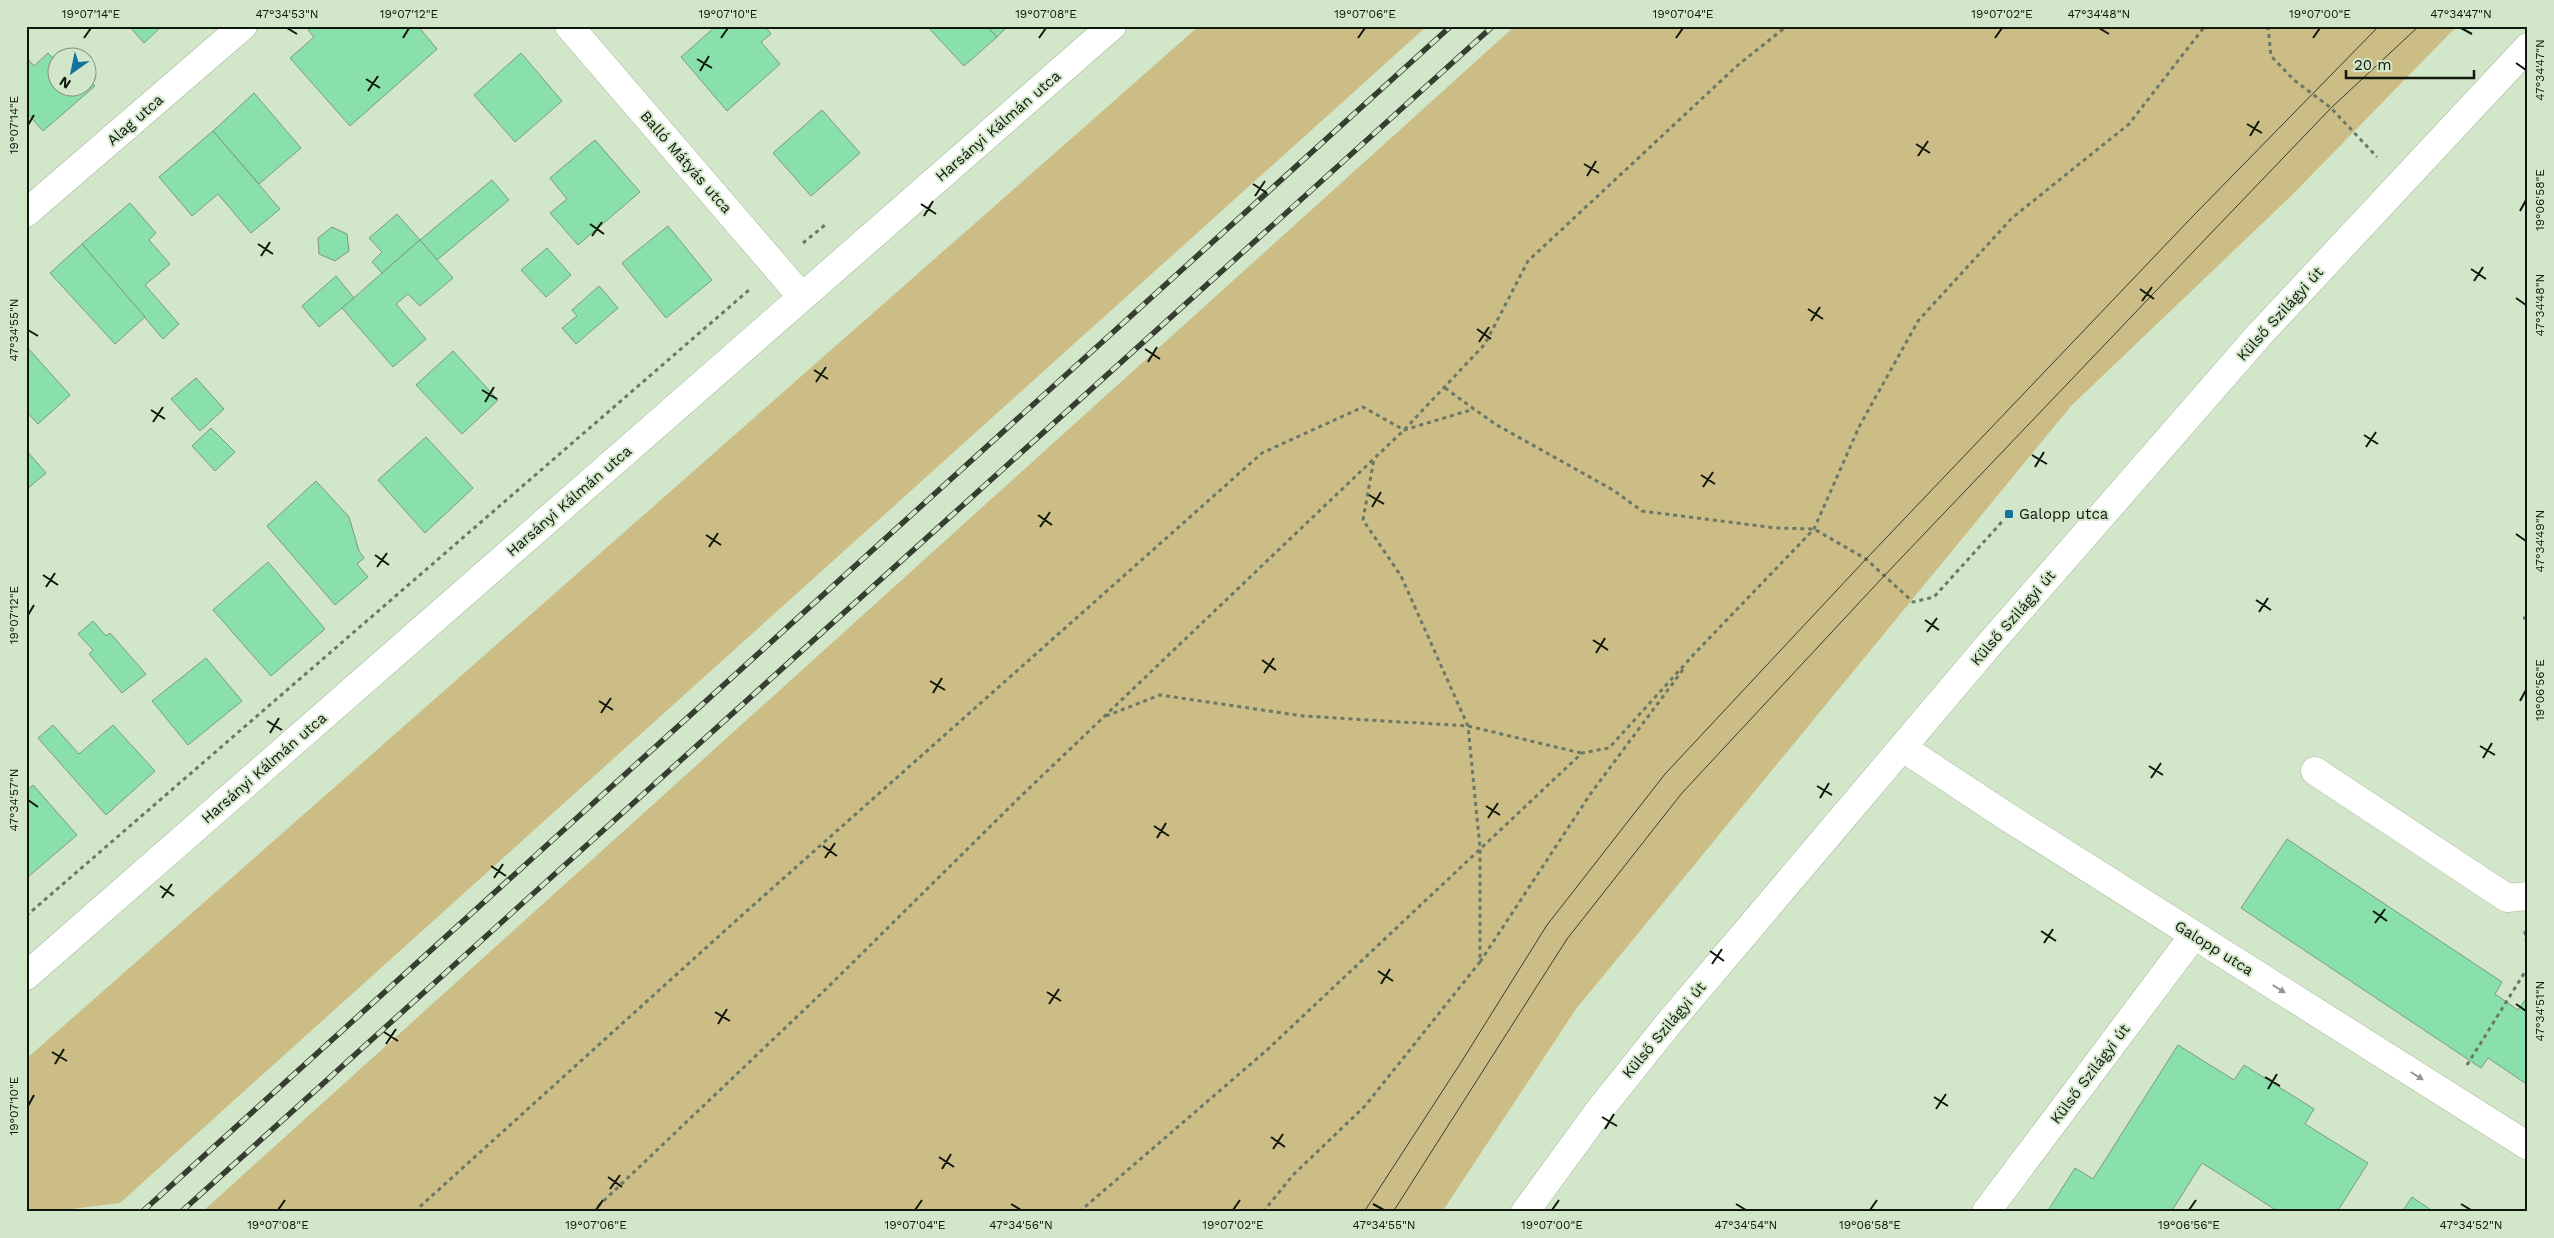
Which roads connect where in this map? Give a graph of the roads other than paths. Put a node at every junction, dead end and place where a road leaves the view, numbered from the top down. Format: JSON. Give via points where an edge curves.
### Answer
{"nodes":[{"id":1,"x":243,"y":26,"type":"edge"},
{"id":2,"x":569,"y":26,"type":"edge"},
{"id":3,"x":1112,"y":26,"type":"edge"},
{"id":4,"x":2528,"y":48,"type":"edge"},
{"id":5,"x":26,"y":213,"type":"edge"},
{"id":6,"x":802,"y":297,"type":"junction"},
{"id":7,"x":1903,"y":748,"type":"junction"},
{"id":8,"x":2316,"y":771,"type":"dead end"},
{"id":9,"x":2528,"y":896,"type":"edge"},
{"id":10,"x":2194,"y":935,"type":"junction"},
{"id":11,"x":26,"y":976,"type":"edge"},
{"id":12,"x":2528,"y":1146,"type":"edge"},
{"id":13,"x":1525,"y":1212,"type":"edge"},
{"id":14,"x":1986,"y":1212,"type":"edge"}],
"edges":[{"from":1,"to":5,"type":"street","name":"Alag utca"},
{"from":2,"to":6,"type":"street","name":"Balló Mátyás utca"},
{"from":3,"to":6,"type":"street","name":"Harsányi Kálmán utca"},
{"from":4,"to":7,"type":"street","name":"Külső Szilágyi út","via":[[2260,334]]},
{"from":6,"to":11,"type":"street","name":"Harsányi Kálmán utca"},
{"from":7,"to":10,"type":"street","name":"Galopp utca"},
{"from":7,"to":13,"type":"street","name":"Külső Szilágyi út","via":[[1669,1023],[1598,1112]]},
{"from":8,"to":9,"type":"street","via":[[2507,898]]},
{"from":10,"to":12,"type":"street","name":"Galopp utca","one_way":true},
{"from":10,"to":14,"type":"street","name":"Külső Szilágyi út"}]}
